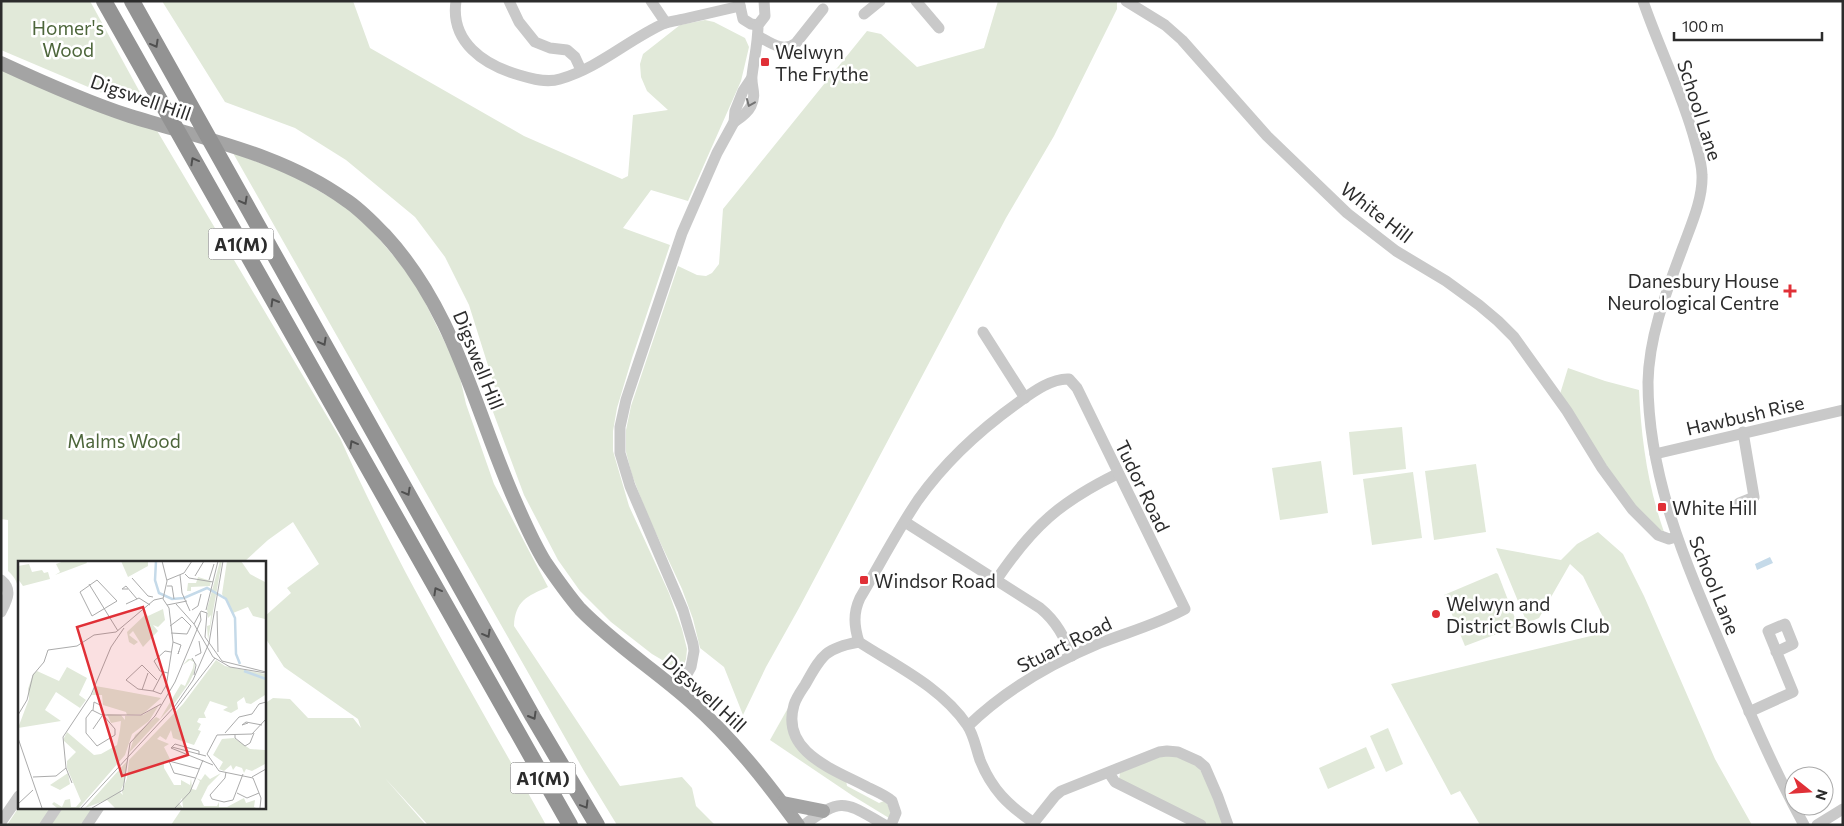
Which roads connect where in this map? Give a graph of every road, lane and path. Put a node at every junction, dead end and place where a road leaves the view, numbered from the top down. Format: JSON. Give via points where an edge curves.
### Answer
{"nodes":[{"id":1,"x":104,"y":1,"type":"edge"},
{"id":2,"x":132,"y":1,"type":"edge"},
{"id":3,"x":456,"y":1,"type":"edge"},
{"id":4,"x":509,"y":1,"type":"edge"},
{"id":5,"x":651,"y":1,"type":"edge"},
{"id":6,"x":764,"y":1,"type":"edge"},
{"id":7,"x":880,"y":1,"type":"edge"},
{"id":8,"x":916,"y":1,"type":"edge"},
{"id":9,"x":1126,"y":1,"type":"edge"},
{"id":10,"x":1643,"y":1,"type":"edge"},
{"id":11,"x":740,"y":4,"type":"edge"},
{"id":12,"x":823,"y":8,"type":"dead end"},
{"id":13,"x":864,"y":14,"type":"dead end"},
{"id":14,"x":666,"y":23,"type":"junction"},
{"id":15,"x":938,"y":28,"type":"dead end"},
{"id":16,"x":758,"y":31,"type":"junction"},
{"id":17,"x":1,"y":63,"type":"edge"},
{"id":18,"x":581,"y":70,"type":"junction"},
{"id":19,"x":983,"y":332,"type":"dead end"},
{"id":20,"x":1026,"y":398,"type":"junction"},
{"id":21,"x":1843,"y":410,"type":"edge"},
{"id":22,"x":1743,"y":432,"type":"junction"},
{"id":23,"x":1655,"y":454,"type":"junction"},
{"id":24,"x":1118,"y":474,"type":"junction"},
{"id":25,"x":1739,"y":503,"type":"dead end"},
{"id":26,"x":905,"y":522,"type":"junction"},
{"id":27,"x":1676,"y":537,"type":"junction"},
{"id":28,"x":997,"y":579,"type":"junction"},
{"id":29,"x":1,"y":580,"type":"edge"},
{"id":30,"x":1185,"y":609,"type":"joint"},
{"id":31,"x":1,"y":612,"type":"edge"},
{"id":32,"x":859,"y":642,"type":"junction"},
{"id":33,"x":1776,"y":652,"type":"dead end"},
{"id":34,"x":1072,"y":656,"type":"junction"},
{"id":35,"x":678,"y":690,"type":"junction"},
{"id":36,"x":1749,"y":712,"type":"junction"},
{"id":37,"x":968,"y":726,"type":"junction"},
{"id":38,"x":516,"y":730,"type":"junction"},
{"id":39,"x":1109,"y":773,"type":"junction"},
{"id":40,"x":18,"y":797,"type":"edge"},
{"id":41,"x":783,"y":803,"type":"junction"},
{"id":42,"x":56,"y":808,"type":"edge"},
{"id":43,"x":98,"y":808,"type":"edge"},
{"id":44,"x":1843,"y":809,"type":"edge"},
{"id":45,"x":823,"y":811,"type":"junction"},
{"id":46,"x":1,"y":822,"type":"edge"},
{"id":47,"x":1033,"y":824,"type":"edge"},
{"id":48,"x":45,"y":825,"type":"edge"},
{"id":49,"x":88,"y":825,"type":"edge"},
{"id":50,"x":558,"y":825,"type":"edge"},
{"id":51,"x":570,"y":825,"type":"edge"},
{"id":52,"x":597,"y":825,"type":"edge"},
{"id":53,"x":798,"y":825,"type":"edge"},
{"id":54,"x":804,"y":825,"type":"edge"},
{"id":55,"x":885,"y":825,"type":"edge"},
{"id":56,"x":891,"y":825,"type":"edge"},
{"id":57,"x":1201,"y":825,"type":"edge"},
{"id":58,"x":1228,"y":825,"type":"edge"},
{"id":59,"x":1804,"y":825,"type":"edge"},
{"id":60,"x":1817,"y":825,"type":"edge"}],
"edges":[{"from":38,"to":1,"type":"highway","number":"A1(M)","one_way":true},
{"from":2,"to":52,"type":"highway","number":"A1(M)","one_way":true,"via":[[533,717]]},
{"from":3,"to":18,"type":"street","via":[[455,17],[461,35],[469,47],[486,61],[514,74],[546,80],[560,79]]},
{"from":4,"to":18,"type":"street","via":[[519,22],[535,42],[567,50],[575,57]]},
{"from":5,"to":14,"type":"street"},
{"from":6,"to":16,"type":"street","via":[[765,16]]},
{"from":7,"to":13,"type":"street"},
{"from":8,"to":15,"type":"street"},
{"from":9,"to":27,"type":"street","name":"White Hill","via":[[1182,40],[1267,136],[1347,213],[1498,321],[1562,404],[1632,509],[1658,535],[1669,539]]},
{"from":10,"to":23,"type":"street","name":"School Lane","via":[[1687,116],[1702,177],[1694,214],[1664,300],[1652,346],[1648,383]]},
{"from":11,"to":14,"type":"street"},
{"from":11,"to":16,"type":"street","via":[[743,19]]},
{"from":12,"to":16,"type":"street","via":[[791,47],[780,48]]},
{"from":14,"to":18,"type":"street"},
{"from":16,"to":35,"type":"street","via":[[752,78],[743,91],[734,122],[682,233],[620,426],[620,453],[630,486],[683,610],[694,644],[691,666]]},
{"from":17,"to":35,"type":"main road","name":"Digswell Hill","via":[[127,114],[254,153],[317,181],[348,201],[376,226],[422,280],[454,343],[504,476],[525,526],[544,559],[587,616]]},
{"from":19,"to":20,"type":"street"},
{"from":20,"to":24,"type":"street","name":"Tudor Road","via":[[1058,379],[1070,379]]},
{"from":20,"to":26,"type":"street","via":[[966,445],[918,500]]},
{"from":21,"to":22,"type":"street","name":"Hawbush Rise"},
{"from":22,"to":23,"type":"street","name":"Hawbush Rise"},
{"from":22,"to":25,"type":"street","via":[[1754,498]]},
{"from":23,"to":27,"type":"street","name":"School Lane"},
{"from":24,"to":28,"type":"street","via":[[1078,494],[1046,518],[1028,536]]},
{"from":24,"to":30,"type":"street","name":"Tudor Road"},
{"from":26,"to":28,"type":"street"},
{"from":26,"to":32,"type":"street","via":[[857,605],[854,623]]},
{"from":27,"to":36,"type":"street","name":"School Lane"},
{"from":28,"to":34,"type":"street","via":[[1051,617]]},
{"from":29,"to":31,"type":"street","via":[[9,592]]},
{"from":30,"to":34,"type":"street","name":"Stuart Road"},
{"from":32,"to":37,"type":"street","via":[[934,690]]},
{"from":32,"to":56,"type":"street","via":[[829,651],[817,664],[794,704],[792,725],[798,742],[814,758],[888,798],[896,810]]},
{"from":33,"to":36,"type":"street","via":[[1793,692]]},
{"from":34,"to":37,"type":"street","name":"Stuart Road","via":[[994,702]]},
{"from":35,"to":41,"type":"main road","name":"Digswell Hill","via":[[736,747]]},
{"from":36,"to":59,"type":"street","name":"School Lane"},
{"from":37,"to":47,"type":"street","via":[[993,786],[1008,805]]},
{"from":38,"to":50,"type":"highway","number":"A1(M)"},
{"from":38,"to":51,"type":"highway","number":"A1(M)"},
{"from":39,"to":47,"type":"street","via":[[1061,791]]},
{"from":39,"to":57,"type":"street","via":[[1115,782]]},
{"from":39,"to":58,"type":"street","via":[[1159,752],[1184,754],[1205,767]]},
{"from":40,"to":46,"type":"street"},
{"from":41,"to":45,"type":"main road"},
{"from":41,"to":53,"type":"main road","name":"Digswell Hill"},
{"from":42,"to":48,"type":"street"},
{"from":43,"to":49,"type":"street"},
{"from":44,"to":60,"type":"street"},
{"from":45,"to":54,"type":"street"},
{"from":45,"to":55,"type":"street","via":[[840,805],[853,806]]}]}
